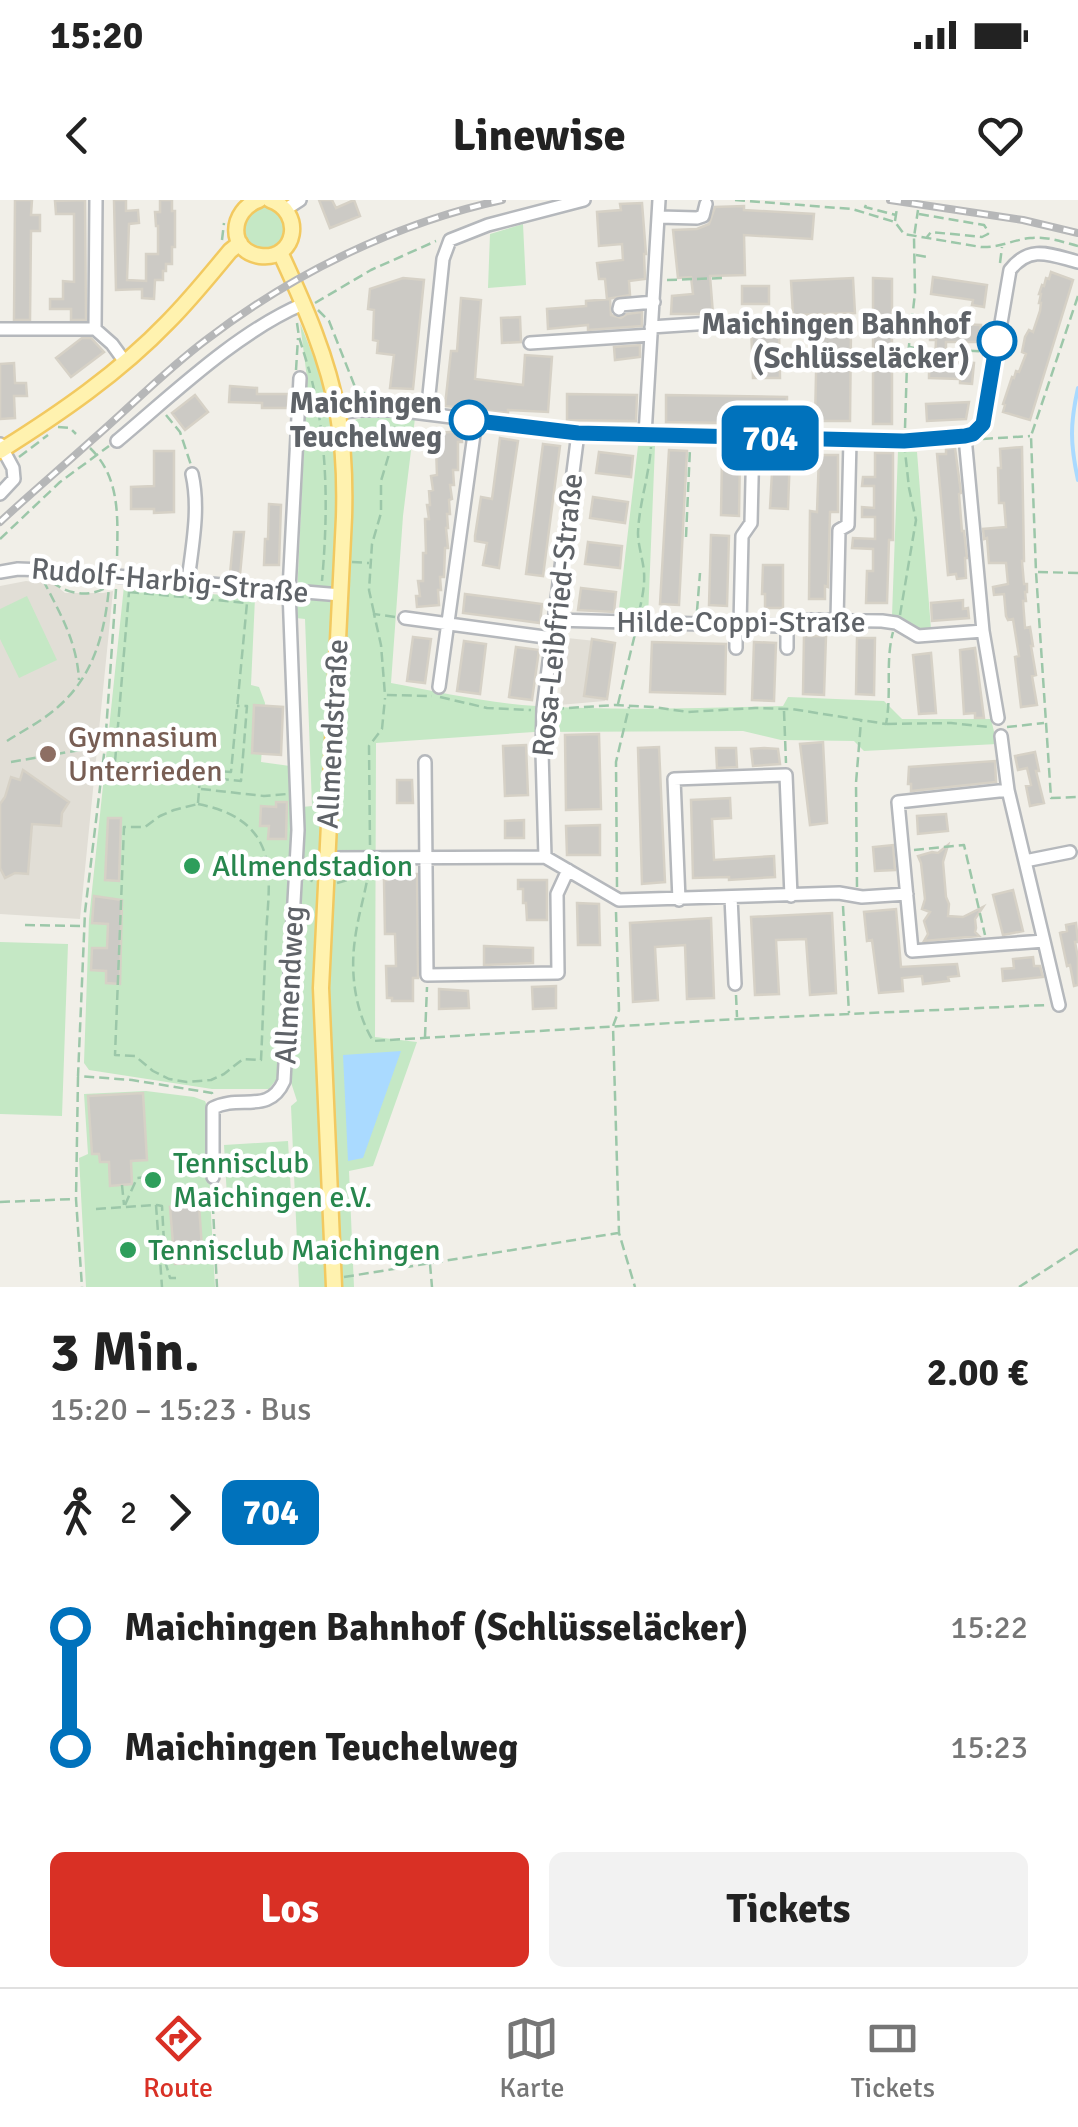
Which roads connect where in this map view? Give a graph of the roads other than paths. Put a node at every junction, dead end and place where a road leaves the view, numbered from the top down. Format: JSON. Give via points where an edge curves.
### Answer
{"nodes":[{"id":1,"x":96,"y":200,"type":"edge"},
{"id":2,"x":257,"y":200,"type":"edge"},
{"id":3,"x":270,"y":200,"type":"edge"},
{"id":4,"x":300,"y":200,"type":"edge"},
{"id":5,"x":584,"y":200,"type":"edge"},
{"id":6,"x":660,"y":200,"type":"edge"},
{"id":7,"x":706,"y":204,"type":"dead end"},
{"id":8,"x":286,"y":209,"type":"junction"},
{"id":9,"x":659,"y":217,"type":"junction"},
{"id":10,"x":240,"y":243,"type":"junction"},
{"id":11,"x":280,"y":252,"type":"junction"},
{"id":12,"x":1078,"y":262,"type":"edge"},
{"id":13,"x":654,"y":302,"type":"junction"},
{"id":14,"x":308,"y":304,"type":"junction"},
{"id":15,"x":619,"y":308,"type":"dead end"},
{"id":16,"x":712,"y":324,"type":"dead end"},
{"id":17,"x":0,"y":329,"type":"edge"},
{"id":18,"x":95,"y":329,"type":"junction"},
{"id":19,"x":651,"y":331,"type":"junction"},
{"id":20,"x":530,"y":343,"type":"dead end"},
{"id":21,"x":125,"y":362,"type":"junction"},
{"id":22,"x":300,"y":378,"type":"road end"},
{"id":23,"x":427,"y":408,"type":"junction"},
{"id":24,"x":338,"y":414,"type":"junction"},
{"id":25,"x":476,"y":420,"type":"junction"},
{"id":26,"x":578,"y":433,"type":"junction"},
{"id":27,"x":648,"y":435,"type":"junction"},
{"id":28,"x":965,"y":436,"type":"junction"},
{"id":29,"x":753,"y":438,"type":"junction"},
{"id":30,"x":850,"y":440,"type":"junction"},
{"id":31,"x":118,"y":441,"type":"road end"},
{"id":32,"x":3,"y":452,"type":"edge"},
{"id":33,"x":192,"y":474,"type":"road end"},
{"id":34,"x":0,"y":494,"type":"edge"},
{"id":35,"x":0,"y":572,"type":"edge"},
{"id":36,"x":188,"y":581,"type":"junction"},
{"id":37,"x":289,"y":590,"type":"junction"},
{"id":38,"x":341,"y":595,"type":"junction"},
{"id":39,"x":405,"y":618,"type":"road end"},
{"id":40,"x":555,"y":620,"type":"junction"},
{"id":41,"x":837,"y":620,"type":"junction"},
{"id":42,"x":449,"y":623,"type":"junction"},
{"id":43,"x":738,"y":625,"type":"junction"},
{"id":44,"x":787,"y":626,"type":"junction"},
{"id":45,"x":983,"y":631,"type":"junction"},
{"id":46,"x":552,"y":638,"type":"junction"},
{"id":47,"x":736,"y":648,"type":"dead end"},
{"id":48,"x":787,"y":648,"type":"dead end"},
{"id":49,"x":439,"y":687,"type":"dead end"},
{"id":50,"x":998,"y":718,"type":"dead end"},
{"id":51,"x":1001,"y":736,"type":"dead end"},
{"id":52,"x":425,"y":762,"type":"dead end"},
{"id":53,"x":1008,"y":790,"type":"junction"},
{"id":54,"x":1070,"y":852,"type":"dead end"},
{"id":55,"x":545,"y":857,"type":"junction"},
{"id":56,"x":327,"y":858,"type":"junction"},
{"id":57,"x":427,"y":858,"type":"junction"},
{"id":58,"x":1025,"y":861,"type":"junction"},
{"id":59,"x":568,"y":870,"type":"junction"},
{"id":60,"x":906,"y":894,"type":"junction"},
{"id":61,"x":791,"y":896,"type":"junction"},
{"id":62,"x":731,"y":898,"type":"junction"},
{"id":63,"x":679,"y":900,"type":"junction"},
{"id":64,"x":1044,"y":941,"type":"junction"},
{"id":65,"x":735,"y":984,"type":"road end"},
{"id":66,"x":1058,"y":1005,"type":"road end"},
{"id":67,"x":213,"y":1177,"type":"road end"},
{"id":68,"x":334,"y":1283,"type":"edge"}],
"edges":[{"from":1,"to":18,"type":"street"},
{"from":2,"to":10,"type":"main road","via":[[238,218]]},
{"from":3,"to":8,"type":"main road"},
{"from":4,"to":8,"type":"street"},
{"from":5,"to":23,"type":"street","via":[[450,240]]},
{"from":6,"to":9,"type":"street"},
{"from":7,"to":9,"type":"street","via":[[697,218]]},
{"from":8,"to":11,"type":"main road","via":[[292,232]]},
{"from":9,"to":13,"type":"street"},
{"from":10,"to":11,"type":"main road","via":[[258,256]]},
{"from":10,"to":21,"type":"main road"},
{"from":11,"to":14,"type":"main road","name":"Allmendstraße"},
{"from":12,"to":28,"type":"street","via":[[1037,253],[1015,264],[1006,280],[983,424]]},
{"from":13,"to":15,"type":"street"},
{"from":13,"to":19,"type":"street"},
{"from":14,"to":24,"type":"main road","name":"Allmendstraße"},
{"from":14,"to":31,"type":"street","via":[[242,341]]},
{"from":16,"to":19,"type":"street"},
{"from":17,"to":18,"type":"street"},
{"from":18,"to":21,"type":"street"},
{"from":19,"to":20,"type":"street"},
{"from":19,"to":27,"type":"street"},
{"from":21,"to":32,"type":"main road","via":[[54,423]]},
{"from":22,"to":37,"type":"street","name":"Allmendweg"},
{"from":23,"to":24,"type":"street","via":[[396,404]]},
{"from":23,"to":25,"type":"street"},
{"from":24,"to":38,"type":"main road","name":"Allmendstraße","via":[[345,492]]},
{"from":25,"to":26,"type":"street"},
{"from":25,"to":42,"type":"street"},
{"from":26,"to":27,"type":"street"},
{"from":26,"to":40,"type":"street","name":"Rosa-Leibfried-Straße"},
{"from":27,"to":29,"type":"street"},
{"from":28,"to":30,"type":"street"},
{"from":28,"to":45,"type":"street"},
{"from":29,"to":30,"type":"street"},
{"from":29,"to":43,"type":"street"},
{"from":30,"to":41,"type":"street"},
{"from":32,"to":34,"type":"street","via":[[14,479]]},
{"from":33,"to":36,"type":"street"},
{"from":35,"to":36,"type":"street","name":"Rudolf-Harbig-Straße"},
{"from":36,"to":37,"type":"street","name":"Rudolf-Harbig-Straße"},
{"from":37,"to":38,"type":"street","name":"Rudolf-Harbig-Straße"},
{"from":37,"to":67,"type":"street","name":"Allmendweg","via":[[298,830],[284,1081],[279,1094],[265,1101],[214,1108]]},
{"from":38,"to":56,"type":"main road","name":"Allmendstraße"},
{"from":39,"to":42,"type":"street"},
{"from":40,"to":43,"type":"street","name":"Hilde-Coppi-Straße"},
{"from":40,"to":46,"type":"street","name":"Rosa-Leibfried-Straße"},
{"from":41,"to":44,"type":"street","name":"Hilde-Coppi-Straße"},
{"from":41,"to":45,"type":"street","name":"Hilde-Coppi-Straße","via":[[882,621],[918,636]]},
{"from":42,"to":46,"type":"street"},
{"from":42,"to":49,"type":"street"},
{"from":43,"to":44,"type":"street","name":"Hilde-Coppi-Straße"},
{"from":43,"to":47,"type":"street"},
{"from":44,"to":48,"type":"street"},
{"from":45,"to":50,"type":"street"},
{"from":46,"to":55,"type":"street","name":"Rosa-Leibfried-Straße","via":[[543,709]]},
{"from":51,"to":53,"type":"street"},
{"from":52,"to":57,"type":"street"},
{"from":53,"to":58,"type":"street"},
{"from":53,"to":60,"type":"street","via":[[898,802]]},
{"from":54,"to":58,"type":"street"},
{"from":55,"to":57,"type":"street"},
{"from":55,"to":59,"type":"street"},
{"from":56,"to":57,"type":"street"},
{"from":56,"to":68,"type":"main road","name":"Allmendstraße","via":[[321,988]]},
{"from":57,"to":59,"type":"street","via":[[427,975],[558,973],[557,894]]},
{"from":58,"to":64,"type":"street"},
{"from":59,"to":63,"type":"street","via":[[616,899]]},
{"from":60,"to":61,"type":"street"},
{"from":60,"to":64,"type":"street","via":[[912,951]]},
{"from":61,"to":62,"type":"street"},
{"from":61,"to":63,"type":"street","via":[[786,774],[674,779]]},
{"from":62,"to":63,"type":"street"},
{"from":62,"to":65,"type":"street"},
{"from":64,"to":66,"type":"street"}]}
